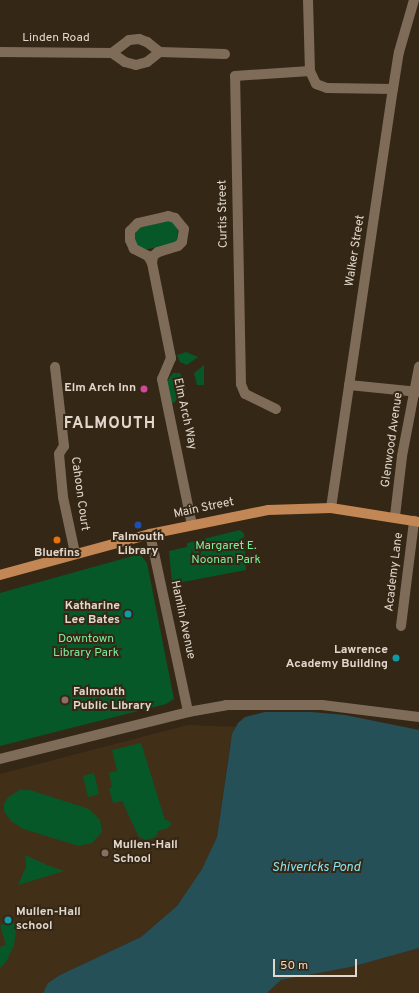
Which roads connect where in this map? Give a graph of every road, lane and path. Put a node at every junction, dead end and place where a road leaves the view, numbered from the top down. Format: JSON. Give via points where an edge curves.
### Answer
{"nodes":[{"id":1,"x":308,"y":0,"type":"edge"},
{"id":2,"x":414,"y":0,"type":"edge"},
{"id":3,"x":0,"y":52,"type":"edge"},
{"id":4,"x":160,"y":52,"type":"junction"},
{"id":5,"x":112,"y":53,"type":"junction"},
{"id":6,"x":225,"y":54,"type":"dead end"},
{"id":7,"x":310,"y":71,"type":"junction"},
{"id":8,"x":393,"y":89,"type":"junction"},
{"id":9,"x":152,"y":263,"type":"junction"},
{"id":10,"x":55,"y":367,"type":"dead end"},
{"id":11,"x":419,"y":367,"type":"edge"},
{"id":12,"x":348,"y":385,"type":"junction"},
{"id":13,"x":416,"y":392,"type":"edge"},
{"id":14,"x":276,"y":408,"type":"dead end"},
{"id":15,"x":331,"y":508,"type":"junction"},
{"id":16,"x":394,"y":516,"type":"junction"},
{"id":17,"x":417,"y":521,"type":"edge"},
{"id":18,"x":192,"y":524,"type":"junction"},
{"id":19,"x":150,"y":534,"type":"junction"},
{"id":20,"x":75,"y":553,"type":"junction"},
{"id":21,"x":0,"y":575,"type":"edge"},
{"id":22,"x":401,"y":626,"type":"dead end"},
{"id":23,"x":188,"y":712,"type":"junction"},
{"id":24,"x":419,"y":717,"type":"edge"},
{"id":25,"x":0,"y":759,"type":"edge"}],
"edges":[{"from":1,"to":7,"type":"street"},
{"from":2,"to":8,"type":"street","name":"Walker Street","via":[[399,52]]},
{"from":3,"to":5,"type":"street","name":"Linden Road"},
{"from":4,"to":5,"type":"street","via":[[147,62],[136,65],[125,62]]},
{"from":4,"to":5,"type":"street","via":[[139,39],[129,40]]},
{"from":4,"to":6,"type":"street"},
{"from":7,"to":8,"type":"street","via":[[314,82],[323,88]]},
{"from":7,"to":14,"type":"street","name":"Curtis Street","via":[[234,76],[241,384],[245,394]]},
{"from":8,"to":12,"type":"street","name":"Walker Street"},
{"from":9,"to":9,"type":"street","via":[[148,256],[134,249],[130,243],[130,231],[138,223],[171,216],[182,224],[185,233],[182,242],[178,246],[155,254]]},
{"from":9,"to":18,"type":"street","name":"Elm Arch Way","via":[[170,358],[162,376],[163,385],[172,415]]},
{"from":10,"to":20,"type":"street","name":"Cahoon Court","via":[[64,446],[59,454],[63,497]]},
{"from":11,"to":13,"type":"street","name":"Glenwood Avenue"},
{"from":12,"to":13,"type":"street"},
{"from":12,"to":15,"type":"street","name":"Walker Street"},
{"from":13,"to":16,"type":"street","name":"Glenwood Avenue"},
{"from":15,"to":16,"type":"main road","name":"Main Street"},
{"from":15,"to":18,"type":"main road","name":"Main Street","via":[[268,510]]},
{"from":16,"to":17,"type":"main road","name":"Main Street"},
{"from":17,"to":22,"type":"street","name":"Academy Lane"},
{"from":18,"to":19,"type":"main road","name":"Main Street"},
{"from":19,"to":20,"type":"main road","name":"Main Street"},
{"from":19,"to":23,"type":"street","name":"Hamlin Avenue"},
{"from":20,"to":21,"type":"main road","name":"Main Street"},
{"from":23,"to":24,"type":"street","via":[[226,705],[296,704],[368,709]]},
{"from":23,"to":25,"type":"street"}]}
